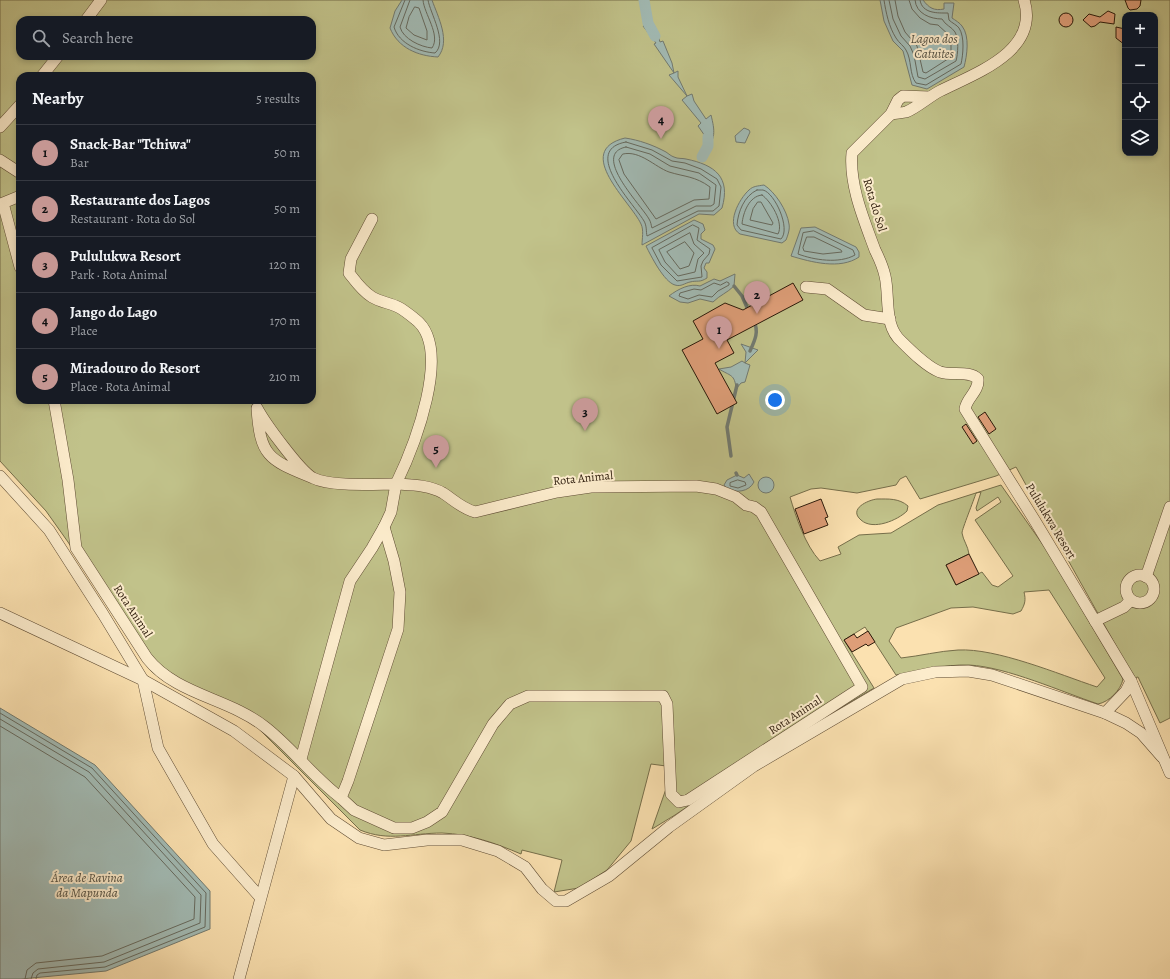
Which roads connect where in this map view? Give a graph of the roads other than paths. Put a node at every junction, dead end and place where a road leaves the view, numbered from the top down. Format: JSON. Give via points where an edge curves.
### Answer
{"nodes":[{"id":1,"x":101,"y":0,"type":"edge"},
{"id":2,"x":1024,"y":0,"type":"edge"},
{"id":3,"x":89,"y":16,"type":"edge"},
{"id":4,"x":55,"y":60,"type":"edge"},
{"id":5,"x":45,"y":72,"type":"edge"},
{"id":6,"x":929,"y":97,"type":"junction"},
{"id":7,"x":16,"y":109,"type":"edge"},
{"id":8,"x":891,"y":114,"type":"junction"},
{"id":9,"x":0,"y":127,"type":"edge"},
{"id":10,"x":0,"y":160,"type":"edge"},
{"id":11,"x":16,"y":170,"type":"edge"},
{"id":12,"x":16,"y":198,"type":"edge"},
{"id":13,"x":372,"y":219,"type":"dead end"},
{"id":14,"x":16,"y":252,"type":"edge"},
{"id":15,"x":806,"y":287,"type":"dead end"},
{"id":16,"x":890,"y":319,"type":"junction"},
{"id":17,"x":55,"y":404,"type":"edge"},
{"id":18,"x":253,"y":404,"type":"edge"},
{"id":19,"x":983,"y":436,"type":"joint"},
{"id":20,"x":0,"y":476,"type":"edge"},
{"id":21,"x":313,"y":478,"type":"junction"},
{"id":22,"x":396,"y":484,"type":"junction"},
{"id":23,"x":1170,"y":508,"type":"edge"},
{"id":24,"x":384,"y":527,"type":"junction"},
{"id":25,"x":1146,"y":576,"type":"junction"},
{"id":26,"x":1131,"y":600,"type":"junction"},
{"id":27,"x":0,"y":614,"type":"edge"},
{"id":28,"x":1095,"y":621,"type":"junction"},
{"id":29,"x":143,"y":680,"type":"junction"},
{"id":30,"x":1131,"y":681,"type":"junction"},
{"id":31,"x":1105,"y":713,"type":"junction"},
{"id":32,"x":1162,"y":757,"type":"junction"},
{"id":33,"x":301,"y":759,"type":"junction"},
{"id":34,"x":1170,"y":773,"type":"edge"},
{"id":35,"x":294,"y":776,"type":"junction"},
{"id":36,"x":341,"y":798,"type":"junction"},
{"id":37,"x":260,"y":897,"type":"junction"},
{"id":38,"x":239,"y":979,"type":"edge"}],
"edges":[{"from":1,"to":3,"type":"street"},
{"from":2,"to":6,"type":"street","name":"Rota do Sol","via":[[1027,10],[1026,26],[1010,53]]},
{"from":4,"to":5,"type":"street"},
{"from":6,"to":8,"type":"street","name":"Rota do Sol","via":[[907,112]]},
{"from":6,"to":8,"type":"street","name":"Rota do Sol","via":[[903,96]]},
{"from":7,"to":9,"type":"street"},
{"from":8,"to":16,"type":"street","name":"Rota do Sol","via":[[852,153],[851,165],[864,219],[885,276]]},
{"from":10,"to":11,"type":"street"},
{"from":12,"to":14,"type":"street","via":[[3,203]]},
{"from":13,"to":22,"type":"street","via":[[351,259],[349,273],[359,287],[372,298],[398,307],[417,321],[429,336],[430,380],[426,401],[417,432]]},
{"from":15,"to":16,"type":"street","via":[[827,289],[864,315]]},
{"from":16,"to":19,"type":"street","name":"Rota do Sol","via":[[893,332],[898,338],[933,368],[941,372],[974,375],[978,379],[979,386],[966,403],[965,409]]},
{"from":17,"to":33,"type":"street","name":"Rota Animal","via":[[68,480],[76,548],[147,658],[170,680],[238,710],[264,726]]},
{"from":18,"to":21,"type":"street","name":"Rota Animal","via":[[264,422]]},
{"from":18,"to":21,"type":"street","name":"Rota Animal","via":[[260,438],[273,459]]},
{"from":19,"to":28,"type":"street","name":"Pululukwa Resort"},
{"from":20,"to":29,"type":"street","via":[[49,530]]},
{"from":21,"to":22,"type":"street","name":"Rota Animal","via":[[336,483]]},
{"from":22,"to":24,"type":"street","via":[[391,512]]},
{"from":22,"to":36,"type":"street","name":"Rota Animal","via":[[431,488],[443,493],[464,509],[475,512],[557,492],[591,487],[696,486],[716,489],[736,497],[761,512],[862,686],[688,800],[679,802],[672,794],[667,704],[663,696],[528,696],[510,704],[493,724],[442,812],[428,822],[412,828],[394,828],[376,822],[354,810]]},
{"from":23,"to":25,"type":"street"},
{"from":24,"to":33,"type":"street","via":[[350,581]]},
{"from":24,"to":36,"type":"street","via":[[400,592],[398,629]]},
{"from":25,"to":26,"type":"street","via":[[1132,577],[1127,584],[1126,593]]},
{"from":25,"to":26,"type":"street","via":[[1152,583],[1152,596],[1140,603]]},
{"from":26,"to":28,"type":"street","via":[[1124,607]]},
{"from":27,"to":29,"type":"street"},
{"from":28,"to":30,"type":"street","name":"Pululukwa Resort"},
{"from":29,"to":35,"type":"street","via":[[234,731]]},
{"from":29,"to":37,"type":"street","via":[[158,748],[213,844]]},
{"from":30,"to":31,"type":"street","via":[[1126,691]]},
{"from":30,"to":32,"type":"street","name":"Pululukwa Resort"},
{"from":31,"to":32,"type":"street","via":[[1141,734]]},
{"from":31,"to":35,"type":"street","via":[[992,675],[968,671],[935,672],[902,679],[754,766],[669,827],[609,876],[566,901],[556,901],[525,867],[498,851],[462,840],[428,840],[384,845],[359,838],[332,819]]},
{"from":32,"to":34,"type":"street","name":"Pululukwa Resort"},
{"from":33,"to":36,"type":"street","name":"Rota Animal","via":[[321,783]]},
{"from":35,"to":37,"type":"street"},
{"from":37,"to":38,"type":"street"}]}
